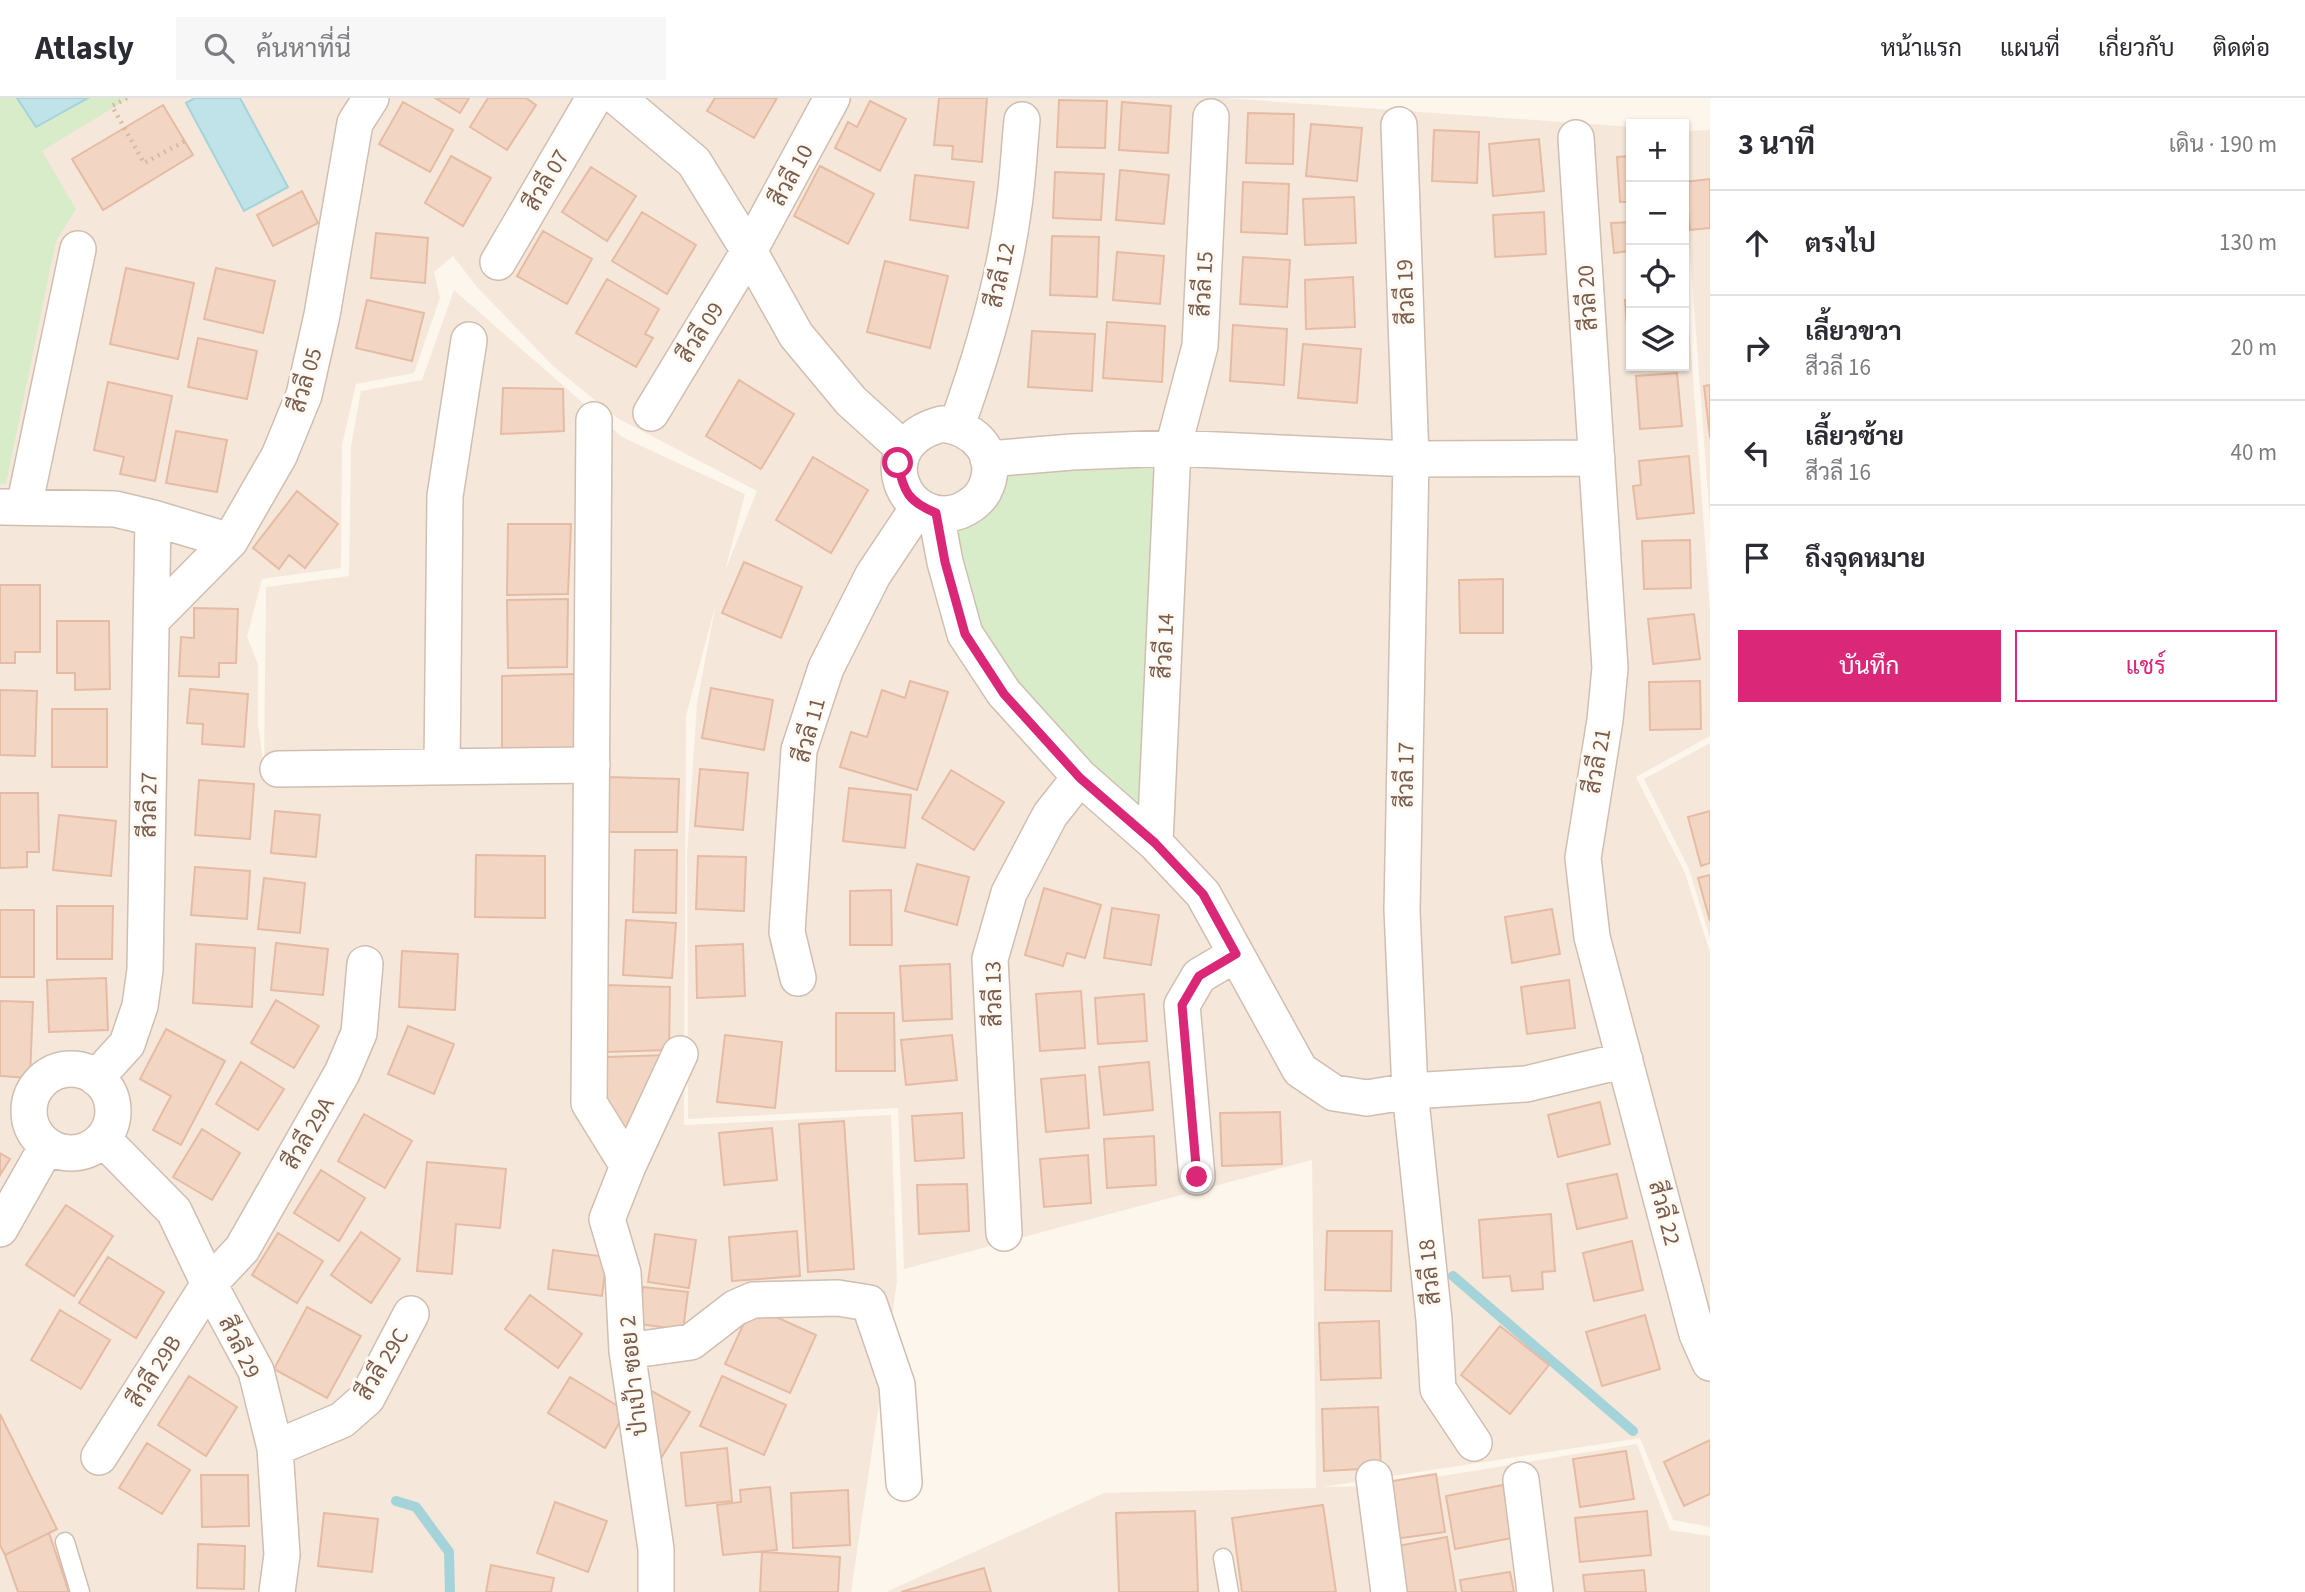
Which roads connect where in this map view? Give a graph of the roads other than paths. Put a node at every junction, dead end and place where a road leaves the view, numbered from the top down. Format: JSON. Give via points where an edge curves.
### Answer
{"nodes":[{"id":1,"x":371,"y":98,"type":"edge"},
{"id":2,"x":594,"y":98,"type":"edge"},
{"id":3,"x":618,"y":98,"type":"edge"},
{"id":4,"x":832,"y":98,"type":"edge"},
{"id":5,"x":1211,"y":117,"type":"dead end"},
{"id":6,"x":1022,"y":120,"type":"dead end"},
{"id":7,"x":1399,"y":125,"type":"dead end"},
{"id":8,"x":1576,"y":138,"type":"dead end"},
{"id":9,"x":78,"y":249,"type":"dead end"},
{"id":10,"x":750,"y":251,"type":"junction"},
{"id":11,"x":498,"y":262,"type":"dead end"},
{"id":12,"x":469,"y":340,"type":"dead end"},
{"id":13,"x":651,"y":413,"type":"dead end"},
{"id":14,"x":594,"y":420,"type":"dead end"},
{"id":15,"x":957,"y":425,"type":"junction"},
{"id":16,"x":1173,"y":448,"type":"junction"},
{"id":17,"x":904,"y":449,"type":"junction"},
{"id":18,"x":1597,"y":457,"type":"junction"},
{"id":19,"x":988,"y":459,"type":"junction"},
{"id":20,"x":1411,"y":459,"type":"junction"},
{"id":21,"x":12,"y":507,"type":"edge"},
{"id":22,"x":927,"y":510,"type":"junction"},
{"id":23,"x":153,"y":518,"type":"junction"},
{"id":24,"x":230,"y":541,"type":"junction"},
{"id":25,"x":151,"y":621,"type":"junction"},
{"id":26,"x":592,"y":765,"type":"junction"},
{"id":27,"x":442,"y":767,"type":"junction"},
{"id":28,"x":278,"y":769,"type":"dead end"},
{"id":29,"x":1080,"y":778,"type":"junction"},
{"id":30,"x":1155,"y":843,"type":"junction"},
{"id":31,"x":1236,"y":954,"type":"junction"},
{"id":32,"x":365,"y":964,"type":"dead end"},
{"id":33,"x":798,"y":978,"type":"dead end"},
{"id":34,"x":680,"y":1055,"type":"dead end"},
{"id":35,"x":1625,"y":1060,"type":"junction"},
{"id":36,"x":96,"y":1078,"type":"junction"},
{"id":37,"x":1410,"y":1091,"type":"junction"},
{"id":38,"x":15,"y":1105,"type":"edge"},
{"id":39,"x":103,"y":1139,"type":"junction"},
{"id":40,"x":47,"y":1146,"type":"junction"},
{"id":41,"x":628,"y":1166,"type":"junction"},
{"id":42,"x":1197,"y":1177,"type":"dead end"},
{"id":43,"x":0,"y":1229,"type":"edge"},
{"id":44,"x":1004,"y":1233,"type":"dead end"},
{"id":45,"x":209,"y":1284,"type":"junction"},
{"id":46,"x":411,"y":1314,"type":"dead end"},
{"id":47,"x":626,"y":1351,"type":"junction"},
{"id":48,"x":1710,"y":1363,"type":"edge"},
{"id":49,"x":1474,"y":1443,"type":"dead end"},
{"id":50,"x":275,"y":1448,"type":"junction"},
{"id":51,"x":99,"y":1457,"type":"dead end"},
{"id":52,"x":1374,"y":1478,"type":"dead end"},
{"id":53,"x":1521,"y":1480,"type":"dead end"},
{"id":54,"x":904,"y":1483,"type":"dead end"},
{"id":55,"x":65,"y":1542,"type":"dead end"},
{"id":56,"x":80,"y":1592,"type":"edge"},
{"id":57,"x":277,"y":1592,"type":"edge"},
{"id":58,"x":656,"y":1592,"type":"edge"},
{"id":59,"x":1389,"y":1592,"type":"edge"},
{"id":60,"x":1535,"y":1592,"type":"edge"}],
"edges":[{"from":1,"to":24,"type":"street","name":"สีวลี 05","via":[[355,123],[304,395],[279,456]]},
{"from":2,"to":11,"type":"street","name":"สีวลี 07"},
{"from":3,"to":10,"type":"street","via":[[694,162]]},
{"from":4,"to":10,"type":"street","name":"สีวลี 10"},
{"from":5,"to":16,"type":"street","name":"สีวลี 15","via":[[1200,346]]},
{"from":6,"to":15,"type":"street","name":"สีวลี 12","via":[[1000,283]]},
{"from":7,"to":20,"type":"street","name":"สีวลี 19"},
{"from":8,"to":18,"type":"street","name":"สีวลี 20"},
{"from":9,"to":21,"type":"street"},
{"from":10,"to":13,"type":"street","name":"สีวลี 09"},
{"from":10,"to":17,"type":"street","via":[[796,335],[851,401]]},
{"from":12,"to":27,"type":"street","via":[[445,496]]},
{"from":14,"to":26,"type":"street"},
{"from":15,"to":17,"type":"street","via":[[927,428],[913,436]]},
{"from":15,"to":19,"type":"street","via":[[972,433]]},
{"from":16,"to":19,"type":"street"},
{"from":16,"to":20,"type":"street"},
{"from":16,"to":30,"type":"street","name":"สีวลี 14"},
{"from":17,"to":22,"type":"street","via":[[898,463],[901,481],[908,495]]},
{"from":18,"to":20,"type":"street"},
{"from":18,"to":35,"type":"street","name":"สีวลี 21","via":[[1610,668],[1583,858],[1591,937]]},
{"from":19,"to":22,"type":"street","via":[[989,475],[979,499],[952,514]]},
{"from":20,"to":37,"type":"street","name":"สีวลี 17","via":[[1402,910]]},
{"from":21,"to":23,"type":"street","via":[[115,509]]},
{"from":22,"to":29,"type":"street","via":[[965,634],[1004,694]]},
{"from":22,"to":33,"type":"street","name":"สีวลี 11","via":[[873,575],[826,668],[799,750],[787,932]]},
{"from":23,"to":24,"type":"street"},
{"from":23,"to":25,"type":"street","name":"สีวลี 27"},
{"from":24,"to":25,"type":"street","name":"สีวลี 05"},
{"from":25,"to":36,"type":"street","name":"สีวลี 27","via":[[145,970],[140,1006],[127,1044]]},
{"from":26,"to":27,"type":"street"},
{"from":26,"to":41,"type":"street","via":[[589,1102]]},
{"from":27,"to":28,"type":"street"},
{"from":29,"to":30,"type":"street"},
{"from":29,"to":44,"type":"street","name":"สีวลี 13","via":[[1049,815],[1009,893],[990,958]]},
{"from":30,"to":31,"type":"street","via":[[1203,894]]},
{"from":31,"to":37,"type":"street","via":[[1300,1070],[1334,1093],[1367,1098]]},
{"from":31,"to":42,"type":"street","via":[[1199,976],[1182,1005]]},
{"from":32,"to":45,"type":"street","name":"สีวลี 29A","via":[[359,1033],[342,1073],[242,1249]]},
{"from":34,"to":41,"type":"street","name":"ป่าเป้า ซอย 2"},
{"from":35,"to":37,"type":"street","via":[[1526,1084]]},
{"from":35,"to":48,"type":"street","name":"สีวลี 22","via":[[1697,1334]]},
{"from":36,"to":38,"type":"street","via":[[83,1071],[54,1072]]},
{"from":36,"to":39,"type":"street","via":[[112,1102],[113,1117]]},
{"from":37,"to":49,"type":"street","name":"สีวลี 18","via":[[1438,1389]]},
{"from":38,"to":40,"type":"street"},
{"from":39,"to":40,"type":"street","via":[[77,1153]]},
{"from":39,"to":45,"type":"street","name":"สีวลี 29","via":[[174,1211]]},
{"from":40,"to":43,"type":"street"},
{"from":41,"to":47,"type":"street","name":"ป่าเป้า ซอย 2","via":[[607,1219],[623,1273]]},
{"from":45,"to":50,"type":"street","name":"สีวลี 29","via":[[256,1371]]},
{"from":45,"to":51,"type":"street","name":"สีวลี 29B"},
{"from":46,"to":50,"type":"street","name":"สีวลี 29C","via":[[367,1398],[342,1419]]},
{"from":47,"to":54,"type":"street","via":[[691,1342],[753,1300],[838,1298],[869,1303],[897,1385]]},
{"from":47,"to":58,"type":"street","name":"ป่าเป้า ซอย 2","via":[[656,1549]]},
{"from":50,"to":57,"type":"street","name":"สีวลี 29","via":[[282,1555]]},
{"from":52,"to":59,"type":"street"},
{"from":53,"to":60,"type":"street"},
{"from":55,"to":56,"type":"lane"}]}
